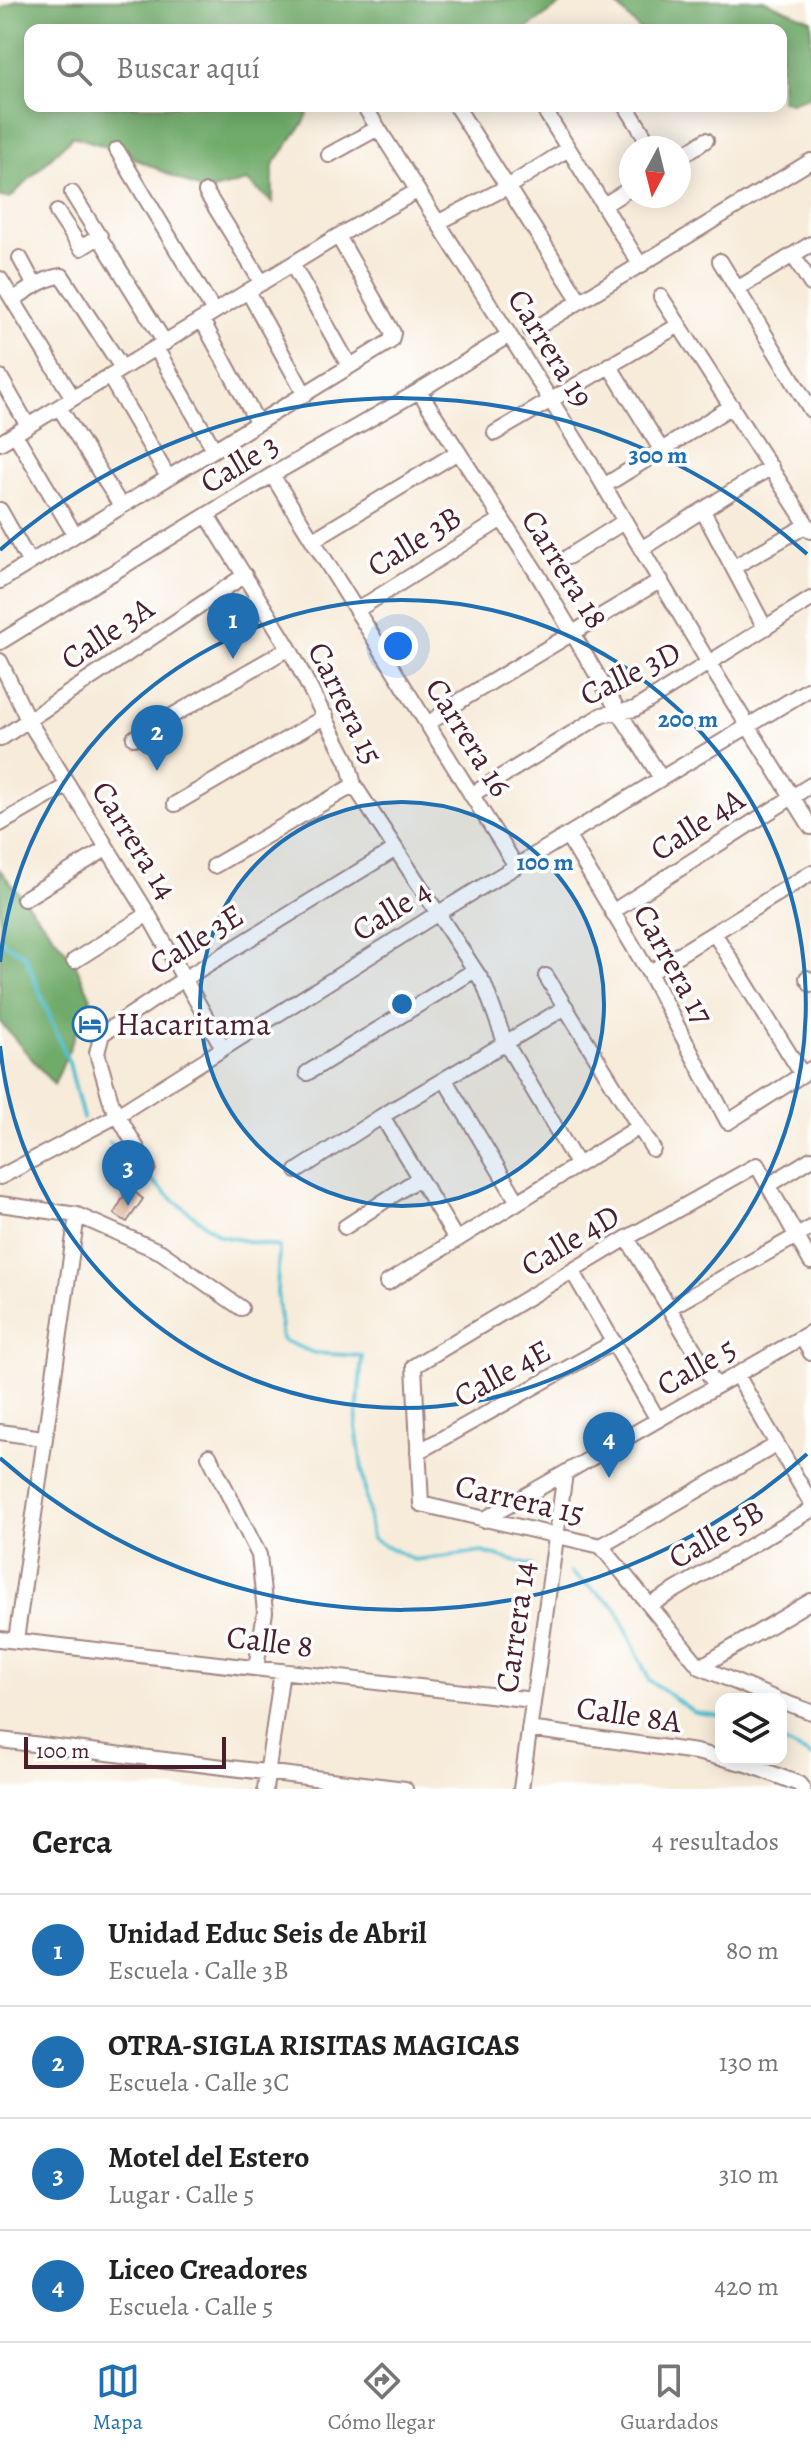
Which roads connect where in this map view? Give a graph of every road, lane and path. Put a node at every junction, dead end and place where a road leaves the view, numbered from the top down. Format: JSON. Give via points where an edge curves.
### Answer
{"nodes":[{"id":1,"x":368,"y":112,"type":"edge"},
{"id":2,"x":460,"y":112,"type":"edge"},
{"id":3,"x":546,"y":112,"type":"edge"},
{"id":4,"x":630,"y":112,"type":"edge"},
{"id":5,"x":378,"y":128,"type":"junction"},
{"id":6,"x":645,"y":136,"type":"edge"},
{"id":7,"x":706,"y":140,"type":"dead end"},
{"id":8,"x":568,"y":149,"type":"junction"},
{"id":9,"x":117,"y":150,"type":"dead end"},
{"id":10,"x":691,"y":150,"type":"edge"},
{"id":11,"x":329,"y":155,"type":"dead end"},
{"id":12,"x":811,"y":161,"type":"edge"},
{"id":13,"x":509,"y":186,"type":"junction"},
{"id":14,"x":417,"y":191,"type":"junction"},
{"id":15,"x":206,"y":192,"type":"dead end"},
{"id":16,"x":72,"y":193,"type":"dead end"},
{"id":17,"x":619,"y":196,"type":"edge"},
{"id":18,"x":604,"y":205,"type":"junction"},
{"id":19,"x":57,"y":212,"type":"dead end"},
{"id":20,"x":439,"y":222,"type":"junction"},
{"id":21,"x":100,"y":236,"type":"junction"},
{"id":22,"x":338,"y":236,"type":"junction"},
{"id":23,"x":811,"y":244,"type":"edge"},
{"id":24,"x":793,"y":255,"type":"junction"},
{"id":25,"x":20,"y":258,"type":"dead end"},
{"id":26,"x":720,"y":261,"type":"dead end"},
{"id":27,"x":292,"y":264,"type":"junction"},
{"id":28,"x":641,"y":266,"type":"junction"},
{"id":29,"x":0,"y":279,"type":"edge"},
{"id":30,"x":262,"y":283,"type":"junction"},
{"id":31,"x":811,"y":284,"type":"edge"},
{"id":32,"x":35,"y":286,"type":"junction"},
{"id":33,"x":737,"y":289,"type":"junction"},
{"id":34,"x":248,"y":291,"type":"junction"},
{"id":35,"x":661,"y":297,"type":"dead end"},
{"id":36,"x":14,"y":299,"type":"junction"},
{"id":37,"x":580,"y":301,"type":"junction"},
{"id":38,"x":208,"y":316,"type":"junction"},
{"id":39,"x":679,"y":325,"type":"junction"},
{"id":40,"x":531,"y":331,"type":"dead end"},
{"id":41,"x":509,"y":335,"type":"junction"},
{"id":42,"x":160,"y":345,"type":"junction"},
{"id":43,"x":349,"y":365,"type":"junction"},
{"id":44,"x":609,"y":365,"type":"junction"},
{"id":45,"x":116,"y":372,"type":"junction"},
{"id":46,"x":0,"y":377,"type":"edge"},
{"id":47,"x":419,"y":391,"type":"junction"},
{"id":48,"x":304,"y":393,"type":"junction"},
{"id":49,"x":73,"y":398,"type":"junction"},
{"id":50,"x":549,"y":400,"type":"junction"},
{"id":51,"x":732,"y":406,"type":"junction"},
{"id":52,"x":59,"y":407,"type":"junction"},
{"id":53,"x":811,"y":410,"type":"edge"},
{"id":54,"x":257,"y":422,"type":"junction"},
{"id":55,"x":22,"y":430,"type":"junction"},
{"id":56,"x":495,"y":433,"type":"dead end"},
{"id":57,"x":0,"y":443,"type":"edge"},
{"id":58,"x":214,"y":449,"type":"junction"},
{"id":59,"x":662,"y":451,"type":"junction"},
{"id":60,"x":458,"y":452,"type":"junction"},
{"id":61,"x":771,"y":467,"type":"junction"},
{"id":62,"x":272,"y":475,"type":"junction"},
{"id":63,"x":168,"y":477,"type":"junction"},
{"id":64,"x":604,"y":486,"type":"junction"},
{"id":65,"x":121,"y":506,"type":"junction"},
{"id":66,"x":0,"y":510,"type":"edge"},
{"id":67,"x":703,"y":511,"type":"junction"},
{"id":68,"x":207,"y":515,"type":"junction"},
{"id":69,"x":502,"y":519,"type":"junction"},
{"id":70,"x":625,"y":521,"type":"junction"},
{"id":71,"x":809,"y":528,"type":"edge"},
{"id":72,"x":75,"y":535,"type":"junction"},
{"id":73,"x":313,"y":540,"type":"junction"},
{"id":74,"x":641,"y":549,"type":"junction"},
{"id":75,"x":568,"y":557,"type":"dead end"},
{"id":76,"x":30,"y":563,"type":"junction"},
{"id":77,"x":734,"y":567,"type":"junction"},
{"id":78,"x":245,"y":575,"type":"junction"},
{"id":79,"x":661,"y":580,"type":"junction"},
{"id":80,"x":0,"y":581,"type":"edge"},
{"id":81,"x":811,"y":599,"type":"edge"},
{"id":82,"x":357,"y":610,"type":"junction"},
{"id":83,"x":765,"y":628,"type":"junction"},
{"id":84,"x":572,"y":632,"type":"junction"},
{"id":85,"x":0,"y":642,"type":"edge"},
{"id":86,"x":289,"y":648,"type":"junction"},
{"id":87,"x":0,"y":661,"type":"edge"},
{"id":88,"x":710,"y":665,"type":"junction"},
{"id":89,"x":811,"y":688,"type":"edge"},
{"id":90,"x":619,"y":712,"type":"junction"},
{"id":91,"x":326,"y":716,"type":"junction"},
{"id":92,"x":28,"y":720,"type":"junction"},
{"id":93,"x":428,"y":724,"type":"junction"},
{"id":94,"x":749,"y":725,"type":"junction"},
{"id":95,"x":134,"y":738,"type":"dead end"},
{"id":96,"x":0,"y":739,"type":"edge"},
{"id":97,"x":661,"y":778,"type":"junction"},
{"id":98,"x":68,"y":785,"type":"junction"},
{"id":99,"x":354,"y":785,"type":"junction"},
{"id":100,"x":811,"y":785,"type":"edge"},
{"id":101,"x":471,"y":795,"type":"junction"},
{"id":102,"x":793,"y":796,"type":"junction"},
{"id":103,"x":175,"y":804,"type":"dead end"},
{"id":104,"x":0,"y":824,"type":"edge"},
{"id":105,"x":811,"y":827,"type":"edge"},
{"id":106,"x":567,"y":835,"type":"junction"},
{"id":107,"x":106,"y":849,"type":"junction"},
{"id":108,"x":394,"y":850,"type":"junction"},
{"id":109,"x":214,"y":866,"type":"dead end"},
{"id":110,"x":516,"y":866,"type":"junction"},
{"id":111,"x":811,"y":873,"type":"edge"},
{"id":112,"x":24,"y":899,"type":"dead end"},
{"id":113,"x":612,"y":912,"type":"junction"},
{"id":114,"x":438,"y":913,"type":"junction"},
{"id":115,"x":148,"y":914,"type":"junction"},
{"id":116,"x":714,"y":933,"type":"junction"},
{"id":117,"x":74,"y":961,"type":"dead end"},
{"id":118,"x":475,"y":970,"type":"junction"},
{"id":119,"x":649,"y":973,"type":"junction"},
{"id":120,"x":546,"y":976,"type":"dead end"},
{"id":121,"x":184,"y":979,"type":"junction"},
{"id":122,"x":566,"y":1007,"type":"junction"},
{"id":123,"x":505,"y":1042,"type":"junction"},
{"id":124,"x":223,"y":1048,"type":"junction"},
{"id":125,"x":807,"y":1071,"type":"edge"},
{"id":126,"x":307,"y":1073,"type":"dead end"},
{"id":127,"x":445,"y":1080,"type":"junction"},
{"id":128,"x":116,"y":1116,"type":"junction"},
{"id":129,"x":382,"y":1116,"type":"junction"},
{"id":130,"x":639,"y":1127,"type":"junction"},
{"id":131,"x":653,"y":1149,"type":"dead end"},
{"id":132,"x":811,"y":1159,"type":"edge"},
{"id":133,"x":577,"y":1164,"type":"junction"},
{"id":134,"x":148,"y":1168,"type":"dead end"},
{"id":135,"x":297,"y":1171,"type":"dead end"},
{"id":136,"x":0,"y":1177,"type":"edge"},
{"id":137,"x":419,"y":1178,"type":"junction"},
{"id":138,"x":769,"y":1185,"type":"junction"},
{"id":139,"x":518,"y":1202,"type":"junction"},
{"id":140,"x":0,"y":1204,"type":"edge"},
{"id":141,"x":77,"y":1215,"type":"junction"},
{"id":142,"x":345,"y":1227,"type":"dead end"},
{"id":143,"x":811,"y":1228,"type":"edge"},
{"id":144,"x":796,"y":1236,"type":"junction"},
{"id":145,"x":627,"y":1238,"type":"junction"},
{"id":146,"x":456,"y":1239,"type":"junction"},
{"id":147,"x":811,"y":1262,"type":"edge"},
{"id":148,"x":573,"y":1272,"type":"junction"},
{"id":149,"x":387,"y":1283,"type":"dead end"},
{"id":150,"x":241,"y":1308,"type":"dead end"},
{"id":151,"x":669,"y":1308,"type":"junction"},
{"id":152,"x":807,"y":1335,"type":"edge"},
{"id":153,"x":614,"y":1342,"type":"junction"},
{"id":154,"x":811,"y":1353,"type":"edge"},
{"id":155,"x":414,"y":1366,"type":"joint"},
{"id":156,"x":737,"y":1375,"type":"junction"},
{"id":157,"x":716,"y":1386,"type":"junction"},
{"id":158,"x":658,"y":1420,"type":"junction"},
{"id":159,"x":0,"y":1432,"type":"edge"},
{"id":160,"x":43,"y":1438,"type":"junction"},
{"id":161,"x":776,"y":1445,"type":"junction"},
{"id":162,"x":418,"y":1452,"type":"junction"},
{"id":163,"x":209,"y":1456,"type":"dead end"},
{"id":164,"x":565,"y":1473,"type":"junction"},
{"id":165,"x":811,"y":1503,"type":"edge"},
{"id":166,"x":811,"y":1510,"type":"edge"},
{"id":167,"x":483,"y":1520,"type":"junction"},
{"id":168,"x":556,"y":1536,"type":"junction"},
{"id":169,"x":601,"y":1546,"type":"junction"},
{"id":170,"x":811,"y":1601,"type":"edge"},
{"id":171,"x":650,"y":1605,"type":"junction"},
{"id":172,"x":0,"y":1639,"type":"edge"},
{"id":173,"x":16,"y":1640,"type":"junction"},
{"id":174,"x":700,"y":1667,"type":"junction"},
{"id":175,"x":256,"y":1668,"type":"junction"},
{"id":176,"x":282,"y":1671,"type":"junction"},
{"id":177,"x":762,"y":1693,"type":"edge"},
{"id":178,"x":811,"y":1697,"type":"edge"},
{"id":179,"x":533,"y":1700,"type":"junction"},
{"id":180,"x":787,"y":1701,"type":"edge"},
{"id":181,"x":787,"y":1703,"type":"edge"},
{"id":182,"x":811,"y":1712,"type":"edge"},
{"id":183,"x":529,"y":1729,"type":"junction"},
{"id":184,"x":0,"y":1740,"type":"edge"},
{"id":185,"x":715,"y":1756,"type":"edge"},
{"id":186,"x":750,"y":1765,"type":"edge"},
{"id":187,"x":268,"y":1771,"type":"junction"},
{"id":188,"x":265,"y":1789,"type":"edge"},
{"id":189,"x":405,"y":1789,"type":"edge"},
{"id":190,"x":521,"y":1789,"type":"edge"},
{"id":191,"x":803,"y":1789,"type":"edge"}],
"edges":[{"from":1,"to":5,"type":"street","name":"Carrera 19"},
{"from":2,"to":13,"type":"street"},
{"from":3,"to":8,"type":"street"},
{"from":4,"to":6,"type":"street"},
{"from":5,"to":11,"type":"street"},
{"from":5,"to":14,"type":"street","name":"Carrera 19"},
{"from":7,"to":10,"type":"street"},
{"from":8,"to":13,"type":"street"},
{"from":8,"to":18,"type":"street"},
{"from":9,"to":38,"type":"street"},
{"from":12,"to":28,"type":"street"},
{"from":13,"to":20,"type":"street"},
{"from":13,"to":37,"type":"street"},
{"from":14,"to":20,"type":"street","name":"Carrera 19"},
{"from":14,"to":22,"type":"street"},
{"from":15,"to":30,"type":"street"},
{"from":16,"to":21,"type":"street"},
{"from":17,"to":18,"type":"street"},
{"from":18,"to":28,"type":"street"},
{"from":19,"to":21,"type":"street","via":[[78,247],[85,248]]},
{"from":20,"to":41,"type":"street","name":"Carrera 19"},
{"from":21,"to":42,"type":"street"},
{"from":22,"to":27,"type":"street"},
{"from":22,"to":43,"type":"street","via":[[393,333],[391,341]]},
{"from":23,"to":24,"type":"street"},
{"from":24,"to":31,"type":"street"},
{"from":24,"to":33,"type":"street"},
{"from":25,"to":32,"type":"street"},
{"from":26,"to":33,"type":"street"},
{"from":27,"to":30,"type":"street"},
{"from":27,"to":43,"type":"street"},
{"from":28,"to":37,"type":"street"},
{"from":29,"to":36,"type":"street"},
{"from":30,"to":34,"type":"street"},
{"from":32,"to":36,"type":"street"},
{"from":32,"to":45,"type":"street","via":[[57,276],[65,279]]},
{"from":33,"to":53,"type":"street"},
{"from":34,"to":38,"type":"street"},
{"from":34,"to":48,"type":"street"},
{"from":35,"to":39,"type":"street"},
{"from":36,"to":49,"type":"street"},
{"from":37,"to":40,"type":"street"},
{"from":38,"to":42,"type":"street"},
{"from":38,"to":54,"type":"street"},
{"from":39,"to":44,"type":"street"},
{"from":39,"to":51,"type":"street"},
{"from":41,"to":47,"type":"street","name":"Calle 3"},
{"from":41,"to":50,"type":"street","name":"Carrera 19"},
{"from":42,"to":45,"type":"street"},
{"from":42,"to":58,"type":"street"},
{"from":43,"to":48,"type":"street"},
{"from":44,"to":50,"type":"street"},
{"from":44,"to":59,"type":"street"},
{"from":45,"to":49,"type":"street"},
{"from":45,"to":63,"type":"street"},
{"from":46,"to":55,"type":"street"},
{"from":47,"to":60,"type":"street","name":"Carrera 18"},
{"from":47,"to":62,"type":"street","name":"Calle 3"},
{"from":48,"to":54,"type":"street"},
{"from":49,"to":52,"type":"street"},
{"from":50,"to":56,"type":"street"},
{"from":50,"to":64,"type":"street","name":"Carrera 19"},
{"from":51,"to":59,"type":"street"},
{"from":51,"to":61,"type":"street"},
{"from":52,"to":55,"type":"street"},
{"from":52,"to":65,"type":"street"},
{"from":54,"to":58,"type":"street"},
{"from":55,"to":57,"type":"street"},
{"from":55,"to":72,"type":"street"},
{"from":58,"to":63,"type":"street"},
{"from":59,"to":64,"type":"street"},
{"from":60,"to":69,"type":"street","name":"Carrera 18"},
{"from":60,"to":73,"type":"street"},
{"from":61,"to":67,"type":"street"},
{"from":61,"to":71,"type":"street"},
{"from":62,"to":68,"type":"street","name":"Calle 3"},
{"from":62,"to":73,"type":"street","name":"Carrera 16"},
{"from":63,"to":65,"type":"street"},
{"from":64,"to":70,"type":"street","name":"Carrera 19"},
{"from":65,"to":72,"type":"street"},
{"from":66,"to":76,"type":"street"},
{"from":67,"to":74,"type":"street"},
{"from":67,"to":77,"type":"street"},
{"from":68,"to":78,"type":"street","name":"Carrera 15"},
{"from":68,"to":85,"type":"street","name":"Calle 3"},
{"from":69,"to":82,"type":"street","name":"Calle 3B"},
{"from":69,"to":84,"type":"street","name":"Carrera 18"},
{"from":70,"to":74,"type":"street","name":"Carrera 19"},
{"from":70,"to":75,"type":"street"},
{"from":71,"to":77,"type":"street"},
{"from":72,"to":76,"type":"street"},
{"from":73,"to":82,"type":"street","name":"Carrera 16"},
{"from":74,"to":79,"type":"street","name":"Carrera 19"},
{"from":76,"to":80,"type":"street"},
{"from":77,"to":83,"type":"street"},
{"from":78,"to":86,"type":"street","name":"Carrera 15"},
{"from":78,"to":92,"type":"street","name":"Calle 3A"},
{"from":79,"to":84,"type":"street"},
{"from":79,"to":88,"type":"street","name":"Carrera 19"},
{"from":81,"to":83,"type":"street","name":"Calle 3D"},
{"from":82,"to":93,"type":"street","name":"Carrera 16"},
{"from":83,"to":88,"type":"street","name":"Calle 3D"},
{"from":84,"to":90,"type":"street","name":"Carrera 18"},
{"from":84,"to":93,"type":"street"},
{"from":86,"to":91,"type":"street","name":"Carrera 15"},
{"from":86,"to":95,"type":"street"},
{"from":87,"to":92,"type":"street","name":"Carrera 14"},
{"from":88,"to":90,"type":"street","name":"Calle 3D","via":[[635,709]]},
{"from":88,"to":94,"type":"street","name":"Carrera 19"},
{"from":89,"to":94,"type":"street","name":"Calle 4"},
{"from":90,"to":97,"type":"street","name":"Carrera 18"},
{"from":90,"to":101,"type":"street","name":"Calle 3D","via":[[602,715]]},
{"from":91,"to":99,"type":"street","name":"Carrera 15"},
{"from":91,"to":103,"type":"street"},
{"from":92,"to":96,"type":"street","name":"Calle 3A"},
{"from":92,"to":98,"type":"street","name":"Carrera 14"},
{"from":93,"to":101,"type":"street","name":"Carrera 16"},
{"from":94,"to":97,"type":"street","name":"Calle 4"},
{"from":94,"to":102,"type":"street","name":"Carrera 19"},
{"from":97,"to":106,"type":"street","name":"Calle 4"},
{"from":98,"to":104,"type":"street"},
{"from":98,"to":107,"type":"street","name":"Carrera 14"},
{"from":99,"to":108,"type":"street","name":"Carrera 15"},
{"from":99,"to":109,"type":"street"},
{"from":100,"to":102,"type":"street","name":"Calle 4A"},
{"from":101,"to":110,"type":"street","name":"Carrera 16"},
{"from":102,"to":105,"type":"street","name":"Carrera 19"},
{"from":102,"to":113,"type":"street","name":"Calle 4A"},
{"from":106,"to":110,"type":"street","name":"Calle 4"},
{"from":106,"to":113,"type":"street","name":"Carrera 17"},
{"from":107,"to":112,"type":"street"},
{"from":107,"to":115,"type":"street","name":"Carrera 14"},
{"from":108,"to":114,"type":"street","name":"Carrera 15"},
{"from":108,"to":121,"type":"street","name":"Calle 3E"},
{"from":110,"to":114,"type":"street","name":"Calle 4"},
{"from":111,"to":116,"type":"street"},
{"from":113,"to":119,"type":"street","name":"Carrera 17"},
{"from":114,"to":118,"type":"street","name":"Carrera 15"},
{"from":114,"to":124,"type":"street","name":"Calle 4"},
{"from":115,"to":117,"type":"street"},
{"from":115,"to":121,"type":"street","name":"Carrera 14"},
{"from":116,"to":119,"type":"street"},
{"from":116,"to":125,"type":"street"},
{"from":118,"to":123,"type":"street","name":"Carrera 15"},
{"from":118,"to":126,"type":"street"},
{"from":119,"to":125,"type":"street","name":"Carrera 17","via":[[728,1122]]},
{"from":120,"to":122,"type":"street"},
{"from":121,"to":124,"type":"street","name":"Carrera 14"},
{"from":121,"to":128,"type":"street","name":"Calle 3E","via":[[102,1034],[97,1053]]},
{"from":122,"to":123,"type":"street"},
{"from":122,"to":130,"type":"street"},
{"from":123,"to":127,"type":"street"},
{"from":123,"to":133,"type":"street","name":"Carrera 15"},
{"from":124,"to":128,"type":"street","name":"Calle 4"},
{"from":127,"to":129,"type":"street"},
{"from":127,"to":139,"type":"street"},
{"from":128,"to":134,"type":"street","name":"Calle 3E"},
{"from":128,"to":136,"type":"street","name":"Calle 4"},
{"from":129,"to":135,"type":"street"},
{"from":129,"to":137,"type":"street"},
{"from":130,"to":131,"type":"street"},
{"from":130,"to":133,"type":"street"},
{"from":132,"to":138,"type":"street"},
{"from":133,"to":139,"type":"street"},
{"from":137,"to":142,"type":"street"},
{"from":137,"to":146,"type":"street"},
{"from":138,"to":144,"type":"street"},
{"from":138,"to":145,"type":"street","name":"Calle 4D","via":[[757,1165]]},
{"from":139,"to":146,"type":"street"},
{"from":140,"to":141,"type":"street"},
{"from":141,"to":150,"type":"street","via":[[161,1252]]},
{"from":141,"to":160,"type":"street"},
{"from":143,"to":144,"type":"street"},
{"from":144,"to":147,"type":"street"},
{"from":144,"to":151,"type":"street"},
{"from":145,"to":148,"type":"street","name":"Calle 4D"},
{"from":145,"to":151,"type":"street"},
{"from":146,"to":149,"type":"street"},
{"from":148,"to":153,"type":"street"},
{"from":148,"to":155,"type":"street","name":"Calle 4D"},
{"from":151,"to":157,"type":"street"},
{"from":152,"to":154,"type":"street"},
{"from":152,"to":156,"type":"street","name":"Calle 5"},
{"from":153,"to":158,"type":"street"},
{"from":153,"to":162,"type":"street","name":"Calle 4E"},
{"from":155,"to":162,"type":"street","name":"Carrera 15"},
{"from":156,"to":157,"type":"street","name":"Calle 5"},
{"from":156,"to":161,"type":"street"},
{"from":157,"to":158,"type":"street","name":"Calle 5"},
{"from":158,"to":164,"type":"street","name":"Calle 5"},
{"from":159,"to":160,"type":"street"},
{"from":160,"to":173,"type":"street"},
{"from":161,"to":165,"type":"street"},
{"from":161,"to":169,"type":"street"},
{"from":162,"to":167,"type":"street","name":"Carrera 15","via":[[421,1504]]},
{"from":163,"to":175,"type":"street","via":[[259,1555],[265,1612]]},
{"from":164,"to":167,"type":"street","name":"Calle 5"},
{"from":164,"to":168,"type":"street","name":"Carrera 14"},
{"from":166,"to":171,"type":"street","name":"Calle 5B"},
{"from":167,"to":168,"type":"street","name":"Carrera 15"},
{"from":168,"to":169,"type":"street","name":"Carrera 15"},
{"from":168,"to":179,"type":"street","name":"Carrera 14"},
{"from":169,"to":171,"type":"street","name":"Carrera 15"},
{"from":170,"to":174,"type":"street"},
{"from":171,"to":174,"type":"street","name":"Carrera 15"},
{"from":172,"to":173,"type":"street","name":"Calle 8"},
{"from":173,"to":175,"type":"street","name":"Calle 8"},
{"from":174,"to":177,"type":"street","name":"Carrera 15"},
{"from":175,"to":176,"type":"street","name":"Calle 8"},
{"from":176,"to":179,"type":"street","name":"Calle 8"},
{"from":176,"to":187,"type":"street"},
{"from":178,"to":180,"type":"street"},
{"from":179,"to":183,"type":"street","name":"Carrera 14"},
{"from":181,"to":182,"type":"street","name":"Carrera 15"},
{"from":183,"to":185,"type":"street","name":"Calle 8A"},
{"from":183,"to":190,"type":"street","name":"Carrera 14"},
{"from":184,"to":187,"type":"street"},
{"from":186,"to":191,"type":"street","name":"Calle 8A"},
{"from":187,"to":188,"type":"street"},
{"from":187,"to":189,"type":"street"}]}
